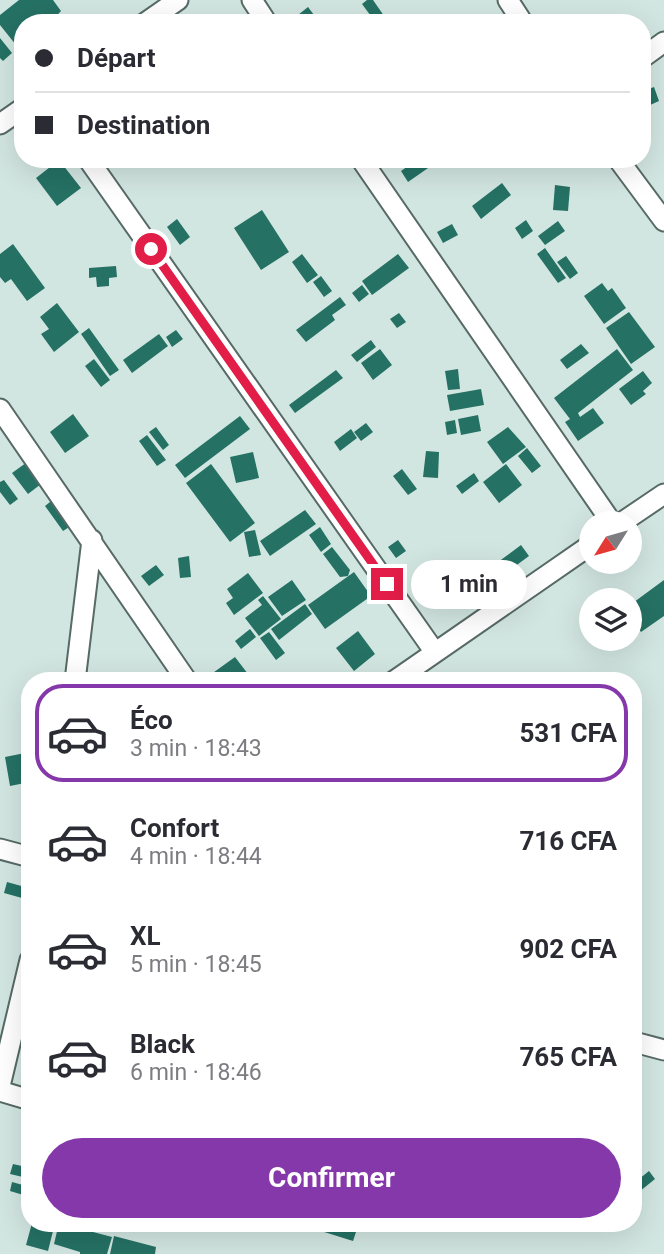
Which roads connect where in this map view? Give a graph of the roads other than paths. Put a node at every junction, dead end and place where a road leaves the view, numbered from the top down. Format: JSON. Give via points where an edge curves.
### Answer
{"nodes":[{"id":1,"x":178,"y":0,"type":"edge"},
{"id":2,"x":158,"y":14,"type":"edge"},
{"id":3,"x":94,"y":168,"type":"edge"},
{"id":4,"x":367,"y":168,"type":"edge"},
{"id":5,"x":625,"y":168,"type":"edge"},
{"id":6,"x":664,"y":221,"type":"edge"},
{"id":7,"x":0,"y":409,"type":"edge"},
{"id":8,"x":664,"y":494,"type":"edge"},
{"id":9,"x":604,"y":511,"type":"edge"},
{"id":10,"x":639,"y":511,"type":"edge"},
{"id":11,"x":92,"y":540,"type":"junction"},
{"id":12,"x":579,"y":553,"type":"edge"},
{"id":13,"x":434,"y":651,"type":"junction"},
{"id":14,"x":76,"y":672,"type":"edge"},
{"id":15,"x":181,"y":672,"type":"edge"},
{"id":16,"x":406,"y":672,"type":"edge"},
{"id":17,"x":0,"y":849,"type":"edge"},
{"id":18,"x":21,"y":855,"type":"edge"},
{"id":19,"x":21,"y":998,"type":"edge"},
{"id":20,"x":642,"y":1044,"type":"edge"},
{"id":21,"x":664,"y":1050,"type":"edge"},
{"id":22,"x":0,"y":1088,"type":"edge"},
{"id":23,"x":21,"y":1096,"type":"edge"}],
"edges":[{"from":1,"to":2,"type":"street"},
{"from":3,"to":13,"type":"street"},
{"from":4,"to":9,"type":"street"},
{"from":5,"to":6,"type":"street"},
{"from":7,"to":11,"type":"street"},
{"from":8,"to":10,"type":"street"},
{"from":11,"to":14,"type":"street"},
{"from":11,"to":15,"type":"street"},
{"from":12,"to":13,"type":"street"},
{"from":13,"to":16,"type":"street"},
{"from":17,"to":18,"type":"street"},
{"from":19,"to":22,"type":"street"},
{"from":20,"to":21,"type":"street"},
{"from":22,"to":23,"type":"street"}]}
